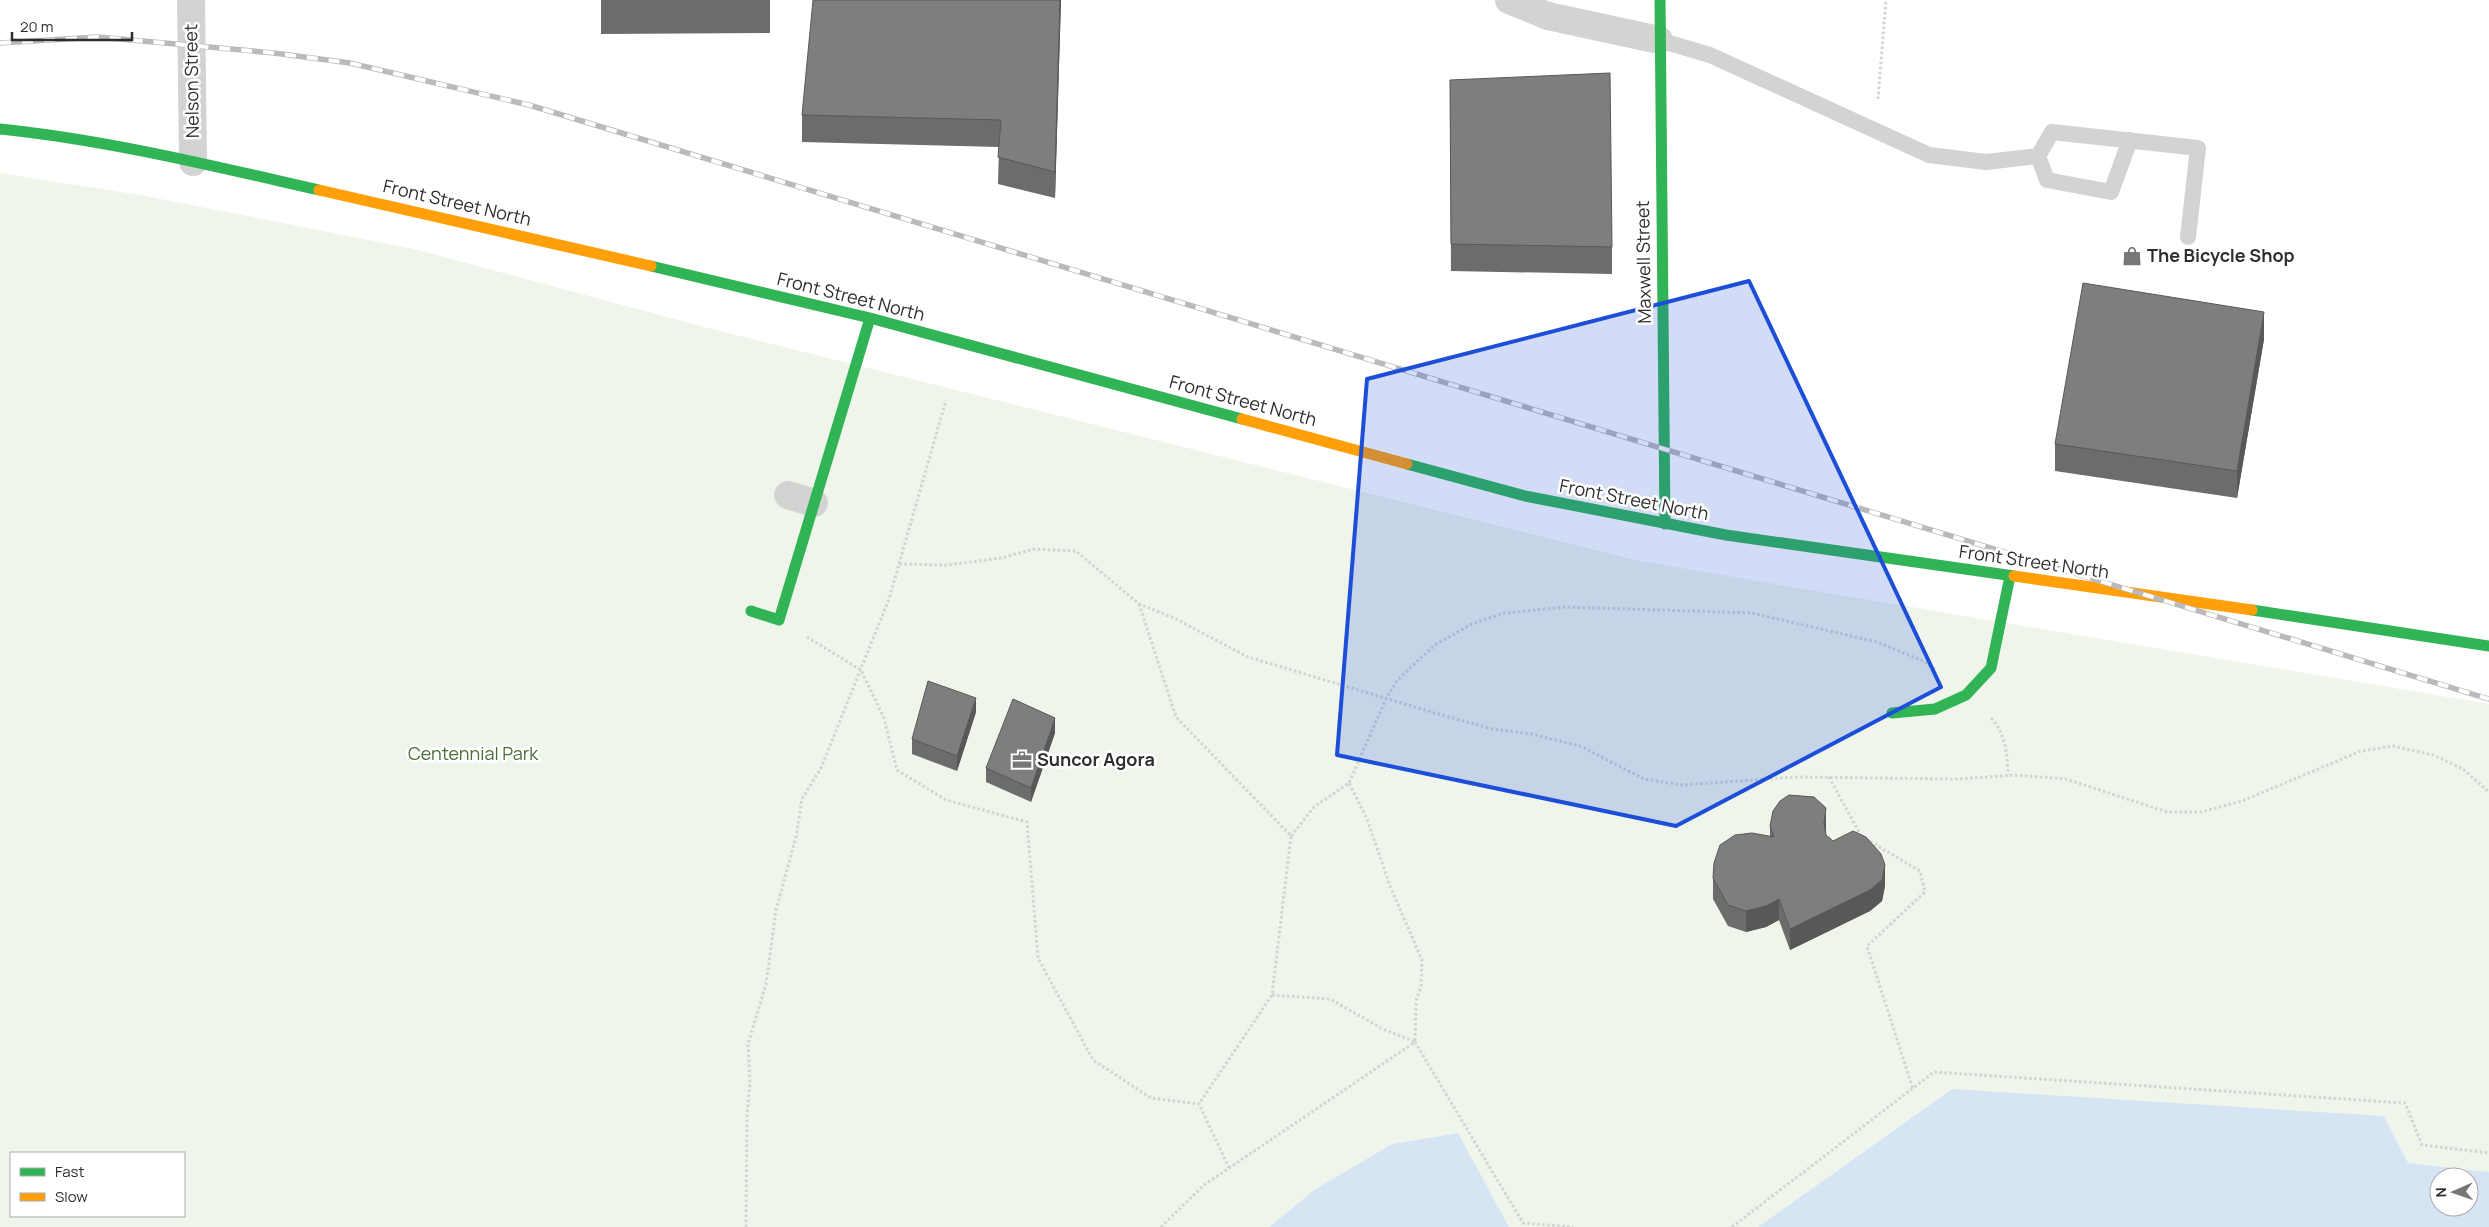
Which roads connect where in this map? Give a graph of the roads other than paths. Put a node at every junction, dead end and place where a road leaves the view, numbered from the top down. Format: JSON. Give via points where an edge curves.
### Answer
{"nodes":[{"id":1,"x":190,"y":0,"type":"edge"},
{"id":2,"x":1509,"y":0,"type":"edge"},
{"id":3,"x":1660,"y":0,"type":"edge"},
{"id":4,"x":1659,"y":40,"type":"junction"},
{"id":5,"x":0,"y":129,"type":"edge"},
{"id":6,"x":2130,"y":140,"type":"junction"},
{"id":7,"x":2038,"y":156,"type":"junction"},
{"id":8,"x":193,"y":162,"type":"junction"},
{"id":9,"x":2188,"y":237,"type":"dead end"},
{"id":10,"x":870,"y":318,"type":"junction"},
{"id":11,"x":788,"y":495,"type":"dead end"},
{"id":12,"x":814,"y":503,"type":"junction"},
{"id":13,"x":1665,"y":524,"type":"junction"},
{"id":14,"x":2010,"y":576,"type":"junction"},
{"id":15,"x":751,"y":610,"type":"dead end"},
{"id":16,"x":2489,"y":646,"type":"edge"},
{"id":17,"x":1892,"y":713,"type":"dead end"}],
"edges":[{"from":1,"to":8,"type":"street","name":"Nelson Street"},
{"from":2,"to":4,"type":"street","via":[[1548,16]]},
{"from":3,"to":4,"type":"main road","name":"Maxwell Street"},
{"from":4,"to":7,"type":"lane","via":[[1710,55],[1929,155],[1986,162]]},
{"from":4,"to":13,"type":"main road","name":"Maxwell Street"},
{"from":5,"to":8,"type":"main road","name":"Front Street North","via":[[57,136]]},
{"from":6,"to":7,"type":"lane","via":[[2052,132]]},
{"from":6,"to":7,"type":"lane","via":[[2111,192],[2047,180]]},
{"from":6,"to":9,"type":"lane","via":[[2198,148]]},
{"from":8,"to":10,"type":"main road","name":"Front Street North"},
{"from":10,"to":12,"type":"main road"},
{"from":10,"to":13,"type":"main road","name":"Front Street North","via":[[1525,496]]},
{"from":11,"to":12,"type":"street"},
{"from":12,"to":15,"type":"main road","via":[[779,620]]},
{"from":13,"to":14,"type":"main road","name":"Front Street North","via":[[1726,536]]},
{"from":14,"to":16,"type":"main road","name":"Front Street North"},
{"from":14,"to":17,"type":"main road","via":[[1991,668],[1966,695],[1935,709]]}]}
